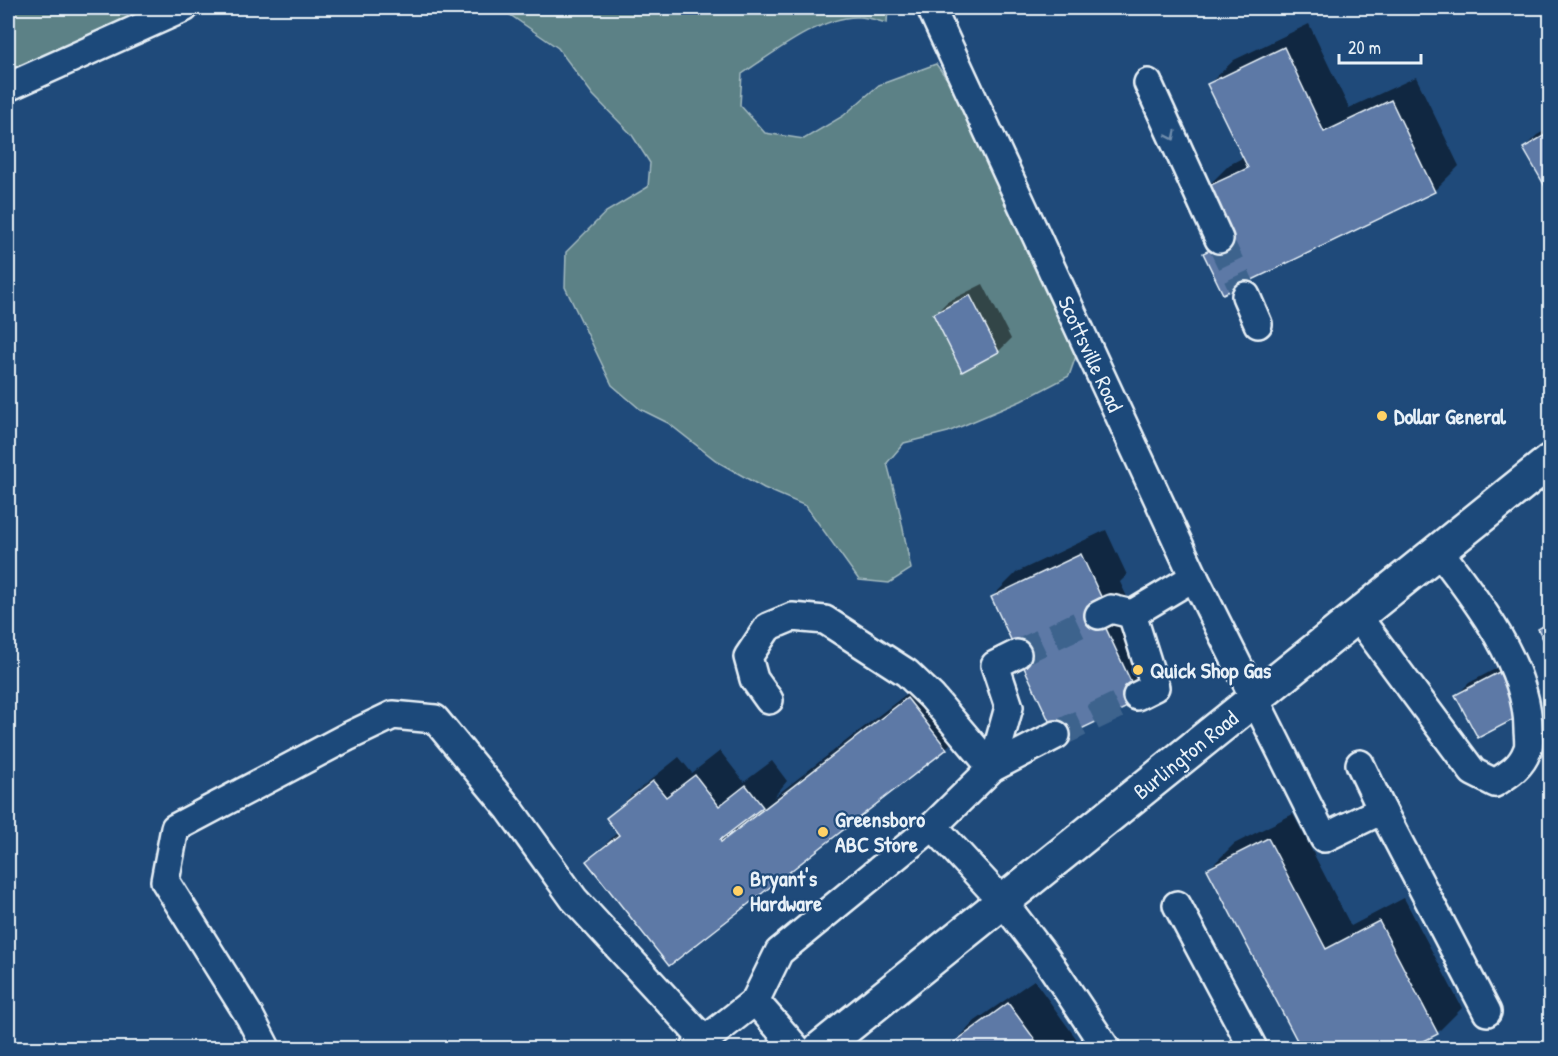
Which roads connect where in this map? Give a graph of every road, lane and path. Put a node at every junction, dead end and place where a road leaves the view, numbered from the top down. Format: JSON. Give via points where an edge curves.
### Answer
{"nodes":[{"id":1,"x":184,"y":8,"type":"edge"},
{"id":2,"x":932,"y":8,"type":"edge"},
{"id":3,"x":1148,"y":82,"type":"dead end"},
{"id":4,"x":8,"y":87,"type":"edge"},
{"id":5,"x":1219,"y":239,"type":"tunnel mouth"},
{"id":6,"x":1245,"y":296,"type":"tunnel mouth"},
{"id":7,"x":1258,"y":324,"type":"dead end"},
{"id":8,"x":1551,"y":461,"type":"edge"},
{"id":9,"x":1439,"y":551,"type":"junction"},
{"id":10,"x":1194,"y":577,"type":"junction"},
{"id":11,"x":1132,"y":614,"type":"junction"},
{"id":12,"x":1099,"y":615,"type":"tunnel mouth"},
{"id":13,"x":1358,"y":617,"type":"junction"},
{"id":14,"x":1017,"y":654,"type":"tunnel mouth"},
{"id":15,"x":1137,"y":696,"type":"tunnel mouth"},
{"id":16,"x":1255,"y":699,"type":"junction"},
{"id":17,"x":769,"y":700,"type":"dead end"},
{"id":18,"x":1056,"y":735,"type":"tunnel mouth"},
{"id":19,"x":1360,"y":764,"type":"dead end"},
{"id":20,"x":992,"y":768,"type":"junction"},
{"id":21,"x":1382,"y":810,"type":"junction"},
{"id":22,"x":933,"y":826,"type":"junction"},
{"id":23,"x":1004,"y":903,"type":"junction"},
{"id":24,"x":1177,"y":905,"type":"dead end"},
{"id":25,"x":755,"y":1001,"type":"junction"},
{"id":26,"x":1487,"y":1012,"type":"dead end"},
{"id":27,"x":700,"y":1045,"type":"edge"},
{"id":28,"x":266,"y":1048,"type":"edge"},
{"id":29,"x":795,"y":1048,"type":"edge"},
{"id":30,"x":821,"y":1048,"type":"edge"},
{"id":31,"x":1106,"y":1048,"type":"edge"},
{"id":32,"x":1253,"y":1048,"type":"edge"}],
"edges":[{"from":1,"to":4,"type":"street"},
{"from":2,"to":10,"type":"street","name":"Scottsville Road"},
{"from":3,"to":5,"type":"street","one_way":true},
{"from":6,"to":7,"type":"street"},
{"from":8,"to":9,"type":"highway","name":"Burlington Road"},
{"from":9,"to":13,"type":"highway","name":"Burlington Road"},
{"from":9,"to":13,"type":"street","via":[[1473,596],[1518,676],[1528,707],[1528,750],[1514,771],[1495,783],[1473,772]]},
{"from":10,"to":11,"type":"street"},
{"from":10,"to":16,"type":"street","name":"Scottsville Road"},
{"from":11,"to":12,"type":"street","via":[[1112,609]]},
{"from":11,"to":15,"type":"street","via":[[1155,687]]},
{"from":13,"to":16,"type":"highway","name":"Burlington Road"},
{"from":14,"to":20,"type":"street","via":[[995,665],[1009,707]]},
{"from":16,"to":21,"type":"street","name":"Scottsville Road","via":[[1324,838]]},
{"from":16,"to":23,"type":"highway","name":"Burlington Road"},
{"from":17,"to":20,"type":"street","via":[[754,680],[748,657],[768,627],[792,617],[825,620],[907,673]]},
{"from":18,"to":20,"type":"street"},
{"from":19,"to":21,"type":"street"},
{"from":20,"to":22,"type":"street"},
{"from":21,"to":26,"type":"street"},
{"from":22,"to":23,"type":"street"},
{"from":22,"to":25,"type":"street","via":[[779,952]]},
{"from":23,"to":30,"type":"highway","name":"Burlington Road"},
{"from":23,"to":31,"type":"street"},
{"from":24,"to":32,"type":"street"},
{"from":25,"to":27,"type":"street"},
{"from":25,"to":29,"type":"street"},
{"from":27,"to":28,"type":"street","via":[[574,899],[510,810],[435,718],[393,716],[175,828],[165,881]]}]}
